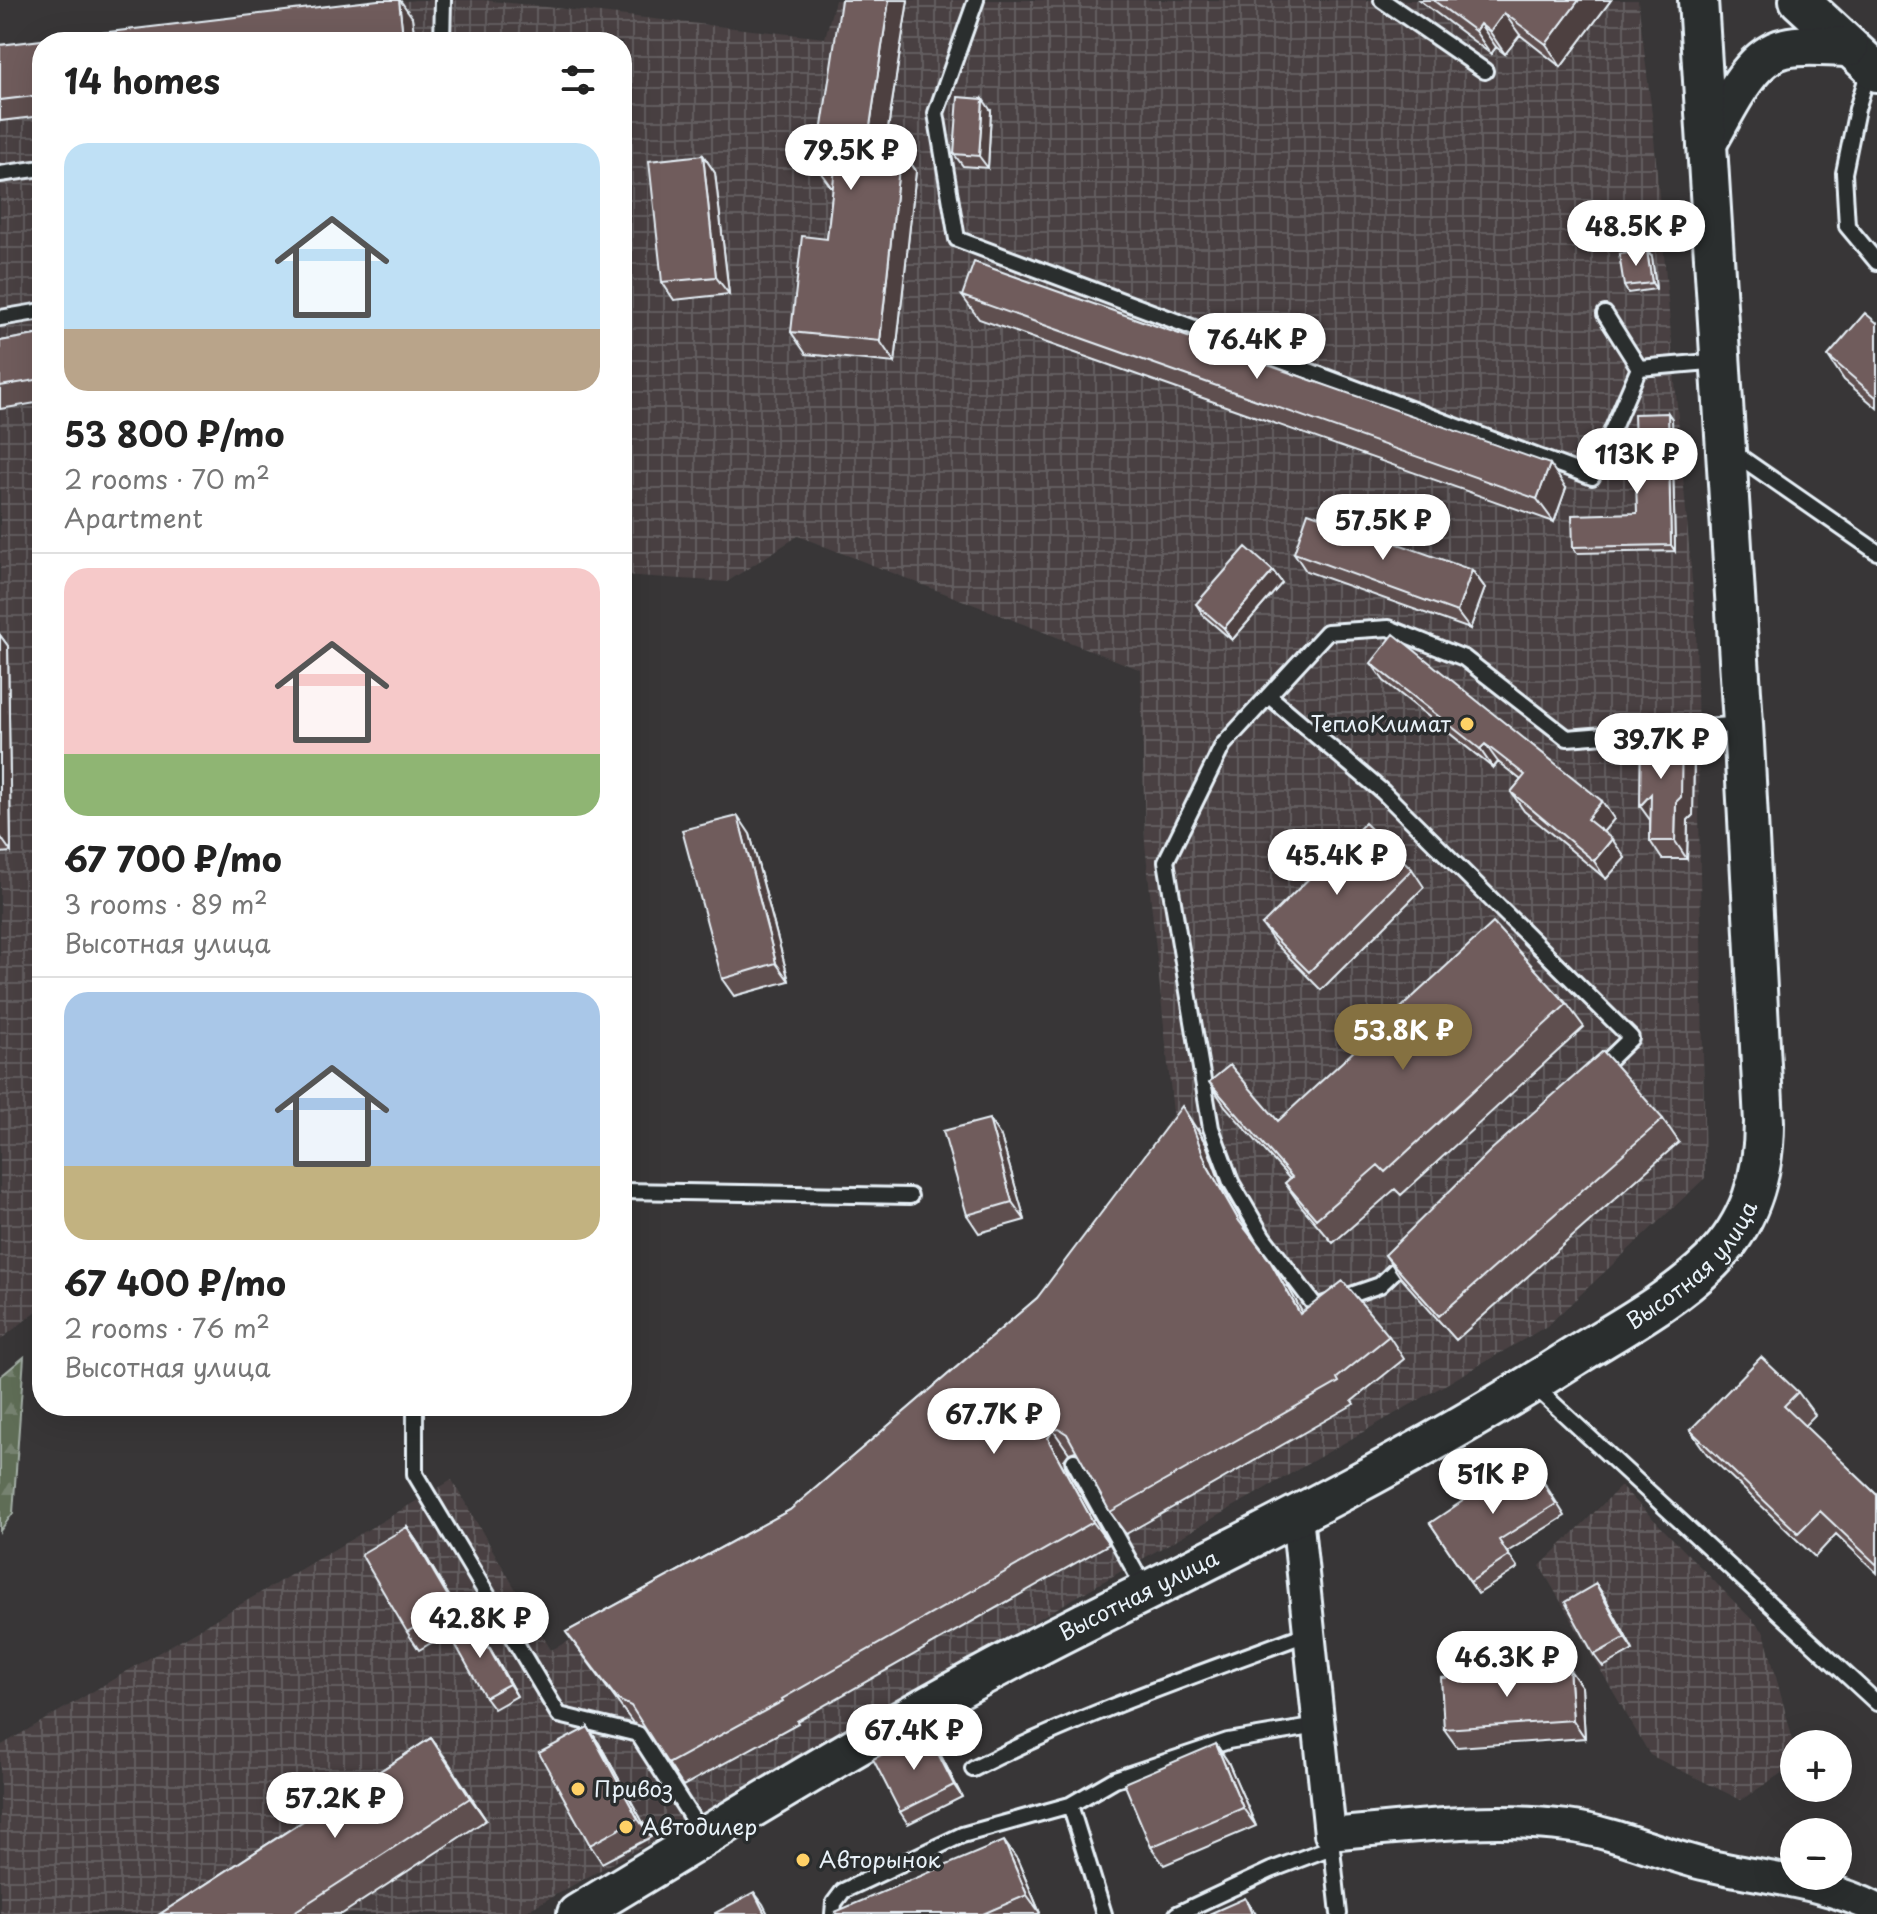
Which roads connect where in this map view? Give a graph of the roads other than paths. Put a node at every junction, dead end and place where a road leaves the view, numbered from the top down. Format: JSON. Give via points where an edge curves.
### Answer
{"nodes":[{"id":1,"x":443,"y":0,"type":"edge"},
{"id":2,"x":976,"y":0,"type":"edge"},
{"id":3,"x":1382,"y":0,"type":"edge"},
{"id":4,"x":1698,"y":0,"type":"edge"},
{"id":5,"x":1799,"y":0,"type":"edge"},
{"id":6,"x":442,"y":32,"type":"edge"},
{"id":7,"x":1865,"y":62,"type":"edge"},
{"id":8,"x":1485,"y":71,"type":"dead end"},
{"id":9,"x":1707,"y":143,"type":"junction"},
{"id":10,"x":32,"y":169,"type":"edge"},
{"id":11,"x":0,"y":174,"type":"edge"},
{"id":12,"x":1877,"y":262,"type":"edge"},
{"id":13,"x":32,"y":313,"type":"edge"},
{"id":14,"x":1605,"y":314,"type":"dead end"},
{"id":15,"x":0,"y":318,"type":"edge"},
{"id":16,"x":1721,"y":361,"type":"junction"},
{"id":17,"x":1639,"y":368,"type":"junction"},
{"id":18,"x":1726,"y":447,"type":"junction"},
{"id":19,"x":1877,"y":552,"type":"edge"},
{"id":20,"x":1269,"y":696,"type":"junction"},
{"id":21,"x":1743,"y":724,"type":"junction"},
{"id":22,"x":1587,"y":1081,"type":"edge"},
{"id":23,"x":632,"y":1191,"type":"edge"},
{"id":24,"x":910,"y":1196,"type":"dead end"},
{"id":25,"x":1423,"y":1242,"type":"edge"},
{"id":26,"x":1533,"y":1384,"type":"junction"},
{"id":27,"x":415,"y":1416,"type":"edge"},
{"id":28,"x":1074,"y":1461,"type":"edge"},
{"id":29,"x":1297,"y":1516,"type":"junction"},
{"id":30,"x":1146,"y":1592,"type":"junction"},
{"id":31,"x":1309,"y":1633,"type":"junction"},
{"id":32,"x":1877,"y":1703,"type":"edge"},
{"id":33,"x":1318,"y":1726,"type":"junction"},
{"id":34,"x":973,"y":1769,"type":"dead end"},
{"id":35,"x":1070,"y":1805,"type":"junction"},
{"id":36,"x":705,"y":1837,"type":"junction"},
{"id":37,"x":1331,"y":1840,"type":"junction"},
{"id":38,"x":1877,"y":1909,"type":"edge"},
{"id":39,"x":577,"y":1914,"type":"edge"},
{"id":40,"x":833,"y":1914,"type":"edge"},
{"id":41,"x":1104,"y":1914,"type":"edge"},
{"id":42,"x":1177,"y":1914,"type":"edge"},
{"id":43,"x":1339,"y":1914,"type":"edge"}],
"edges":[{"from":1,"to":6,"type":"lane"},
{"from":2,"to":17,"type":"lane","via":[[936,113],[957,239],[1592,477]]},
{"from":3,"to":8,"type":"lane"},
{"from":4,"to":9,"type":"street","name":"Высотная улица"},
{"from":5,"to":7,"type":"street"},
{"from":7,"to":9,"type":"street","via":[[1790,47],[1764,56]]},
{"from":7,"to":12,"type":"lane","via":[[1844,173],[1847,226]]},
{"from":9,"to":16,"type":"street","name":"Высотная улица"},
{"from":10,"to":11,"type":"lane"},
{"from":13,"to":15,"type":"lane"},
{"from":14,"to":17,"type":"lane"},
{"from":16,"to":17,"type":"lane"},
{"from":16,"to":18,"type":"street","name":"Высотная улица"},
{"from":18,"to":19,"type":"lane"},
{"from":18,"to":21,"type":"street","name":"Высотная улица"},
{"from":20,"to":21,"type":"lane","via":[[1327,632],[1389,628],[1464,658],[1567,738]]},
{"from":20,"to":22,"type":"lane","via":[[1383,792],[1631,1038]]},
{"from":20,"to":25,"type":"lane","via":[[1223,745],[1166,861],[1211,1128],[1231,1182],[1263,1237],[1316,1307],[1380,1285]]},
{"from":21,"to":26,"type":"street","name":"Высотная улица","via":[[1764,1122],[1755,1191],[1732,1238],[1692,1279]]},
{"from":23,"to":24,"type":"lane"},
{"from":26,"to":29,"type":"street","name":"Высотная улица"},
{"from":26,"to":32,"type":"lane"},
{"from":27,"to":36,"type":"lane","via":[[415,1474],[559,1715],[638,1734]]},
{"from":28,"to":30,"type":"lane"},
{"from":29,"to":30,"type":"street","name":"Высотная улица"},
{"from":29,"to":31,"type":"street"},
{"from":30,"to":36,"type":"street","name":"Высотная улица","via":[[910,1715]]},
{"from":31,"to":33,"type":"street"},
{"from":31,"to":34,"type":"lane","via":[[1044,1734]]},
{"from":33,"to":35,"type":"lane","via":[[1228,1741],[1115,1779]]},
{"from":33,"to":37,"type":"street"},
{"from":35,"to":40,"type":"lane","via":[[949,1841],[843,1891]]},
{"from":35,"to":41,"type":"lane"},
{"from":36,"to":39,"type":"street","name":"Высотная улица"},
{"from":37,"to":38,"type":"street","via":[[1462,1824],[1566,1826],[1706,1865],[1814,1887]]},
{"from":37,"to":42,"type":"lane"},
{"from":37,"to":43,"type":"lane"}]}
